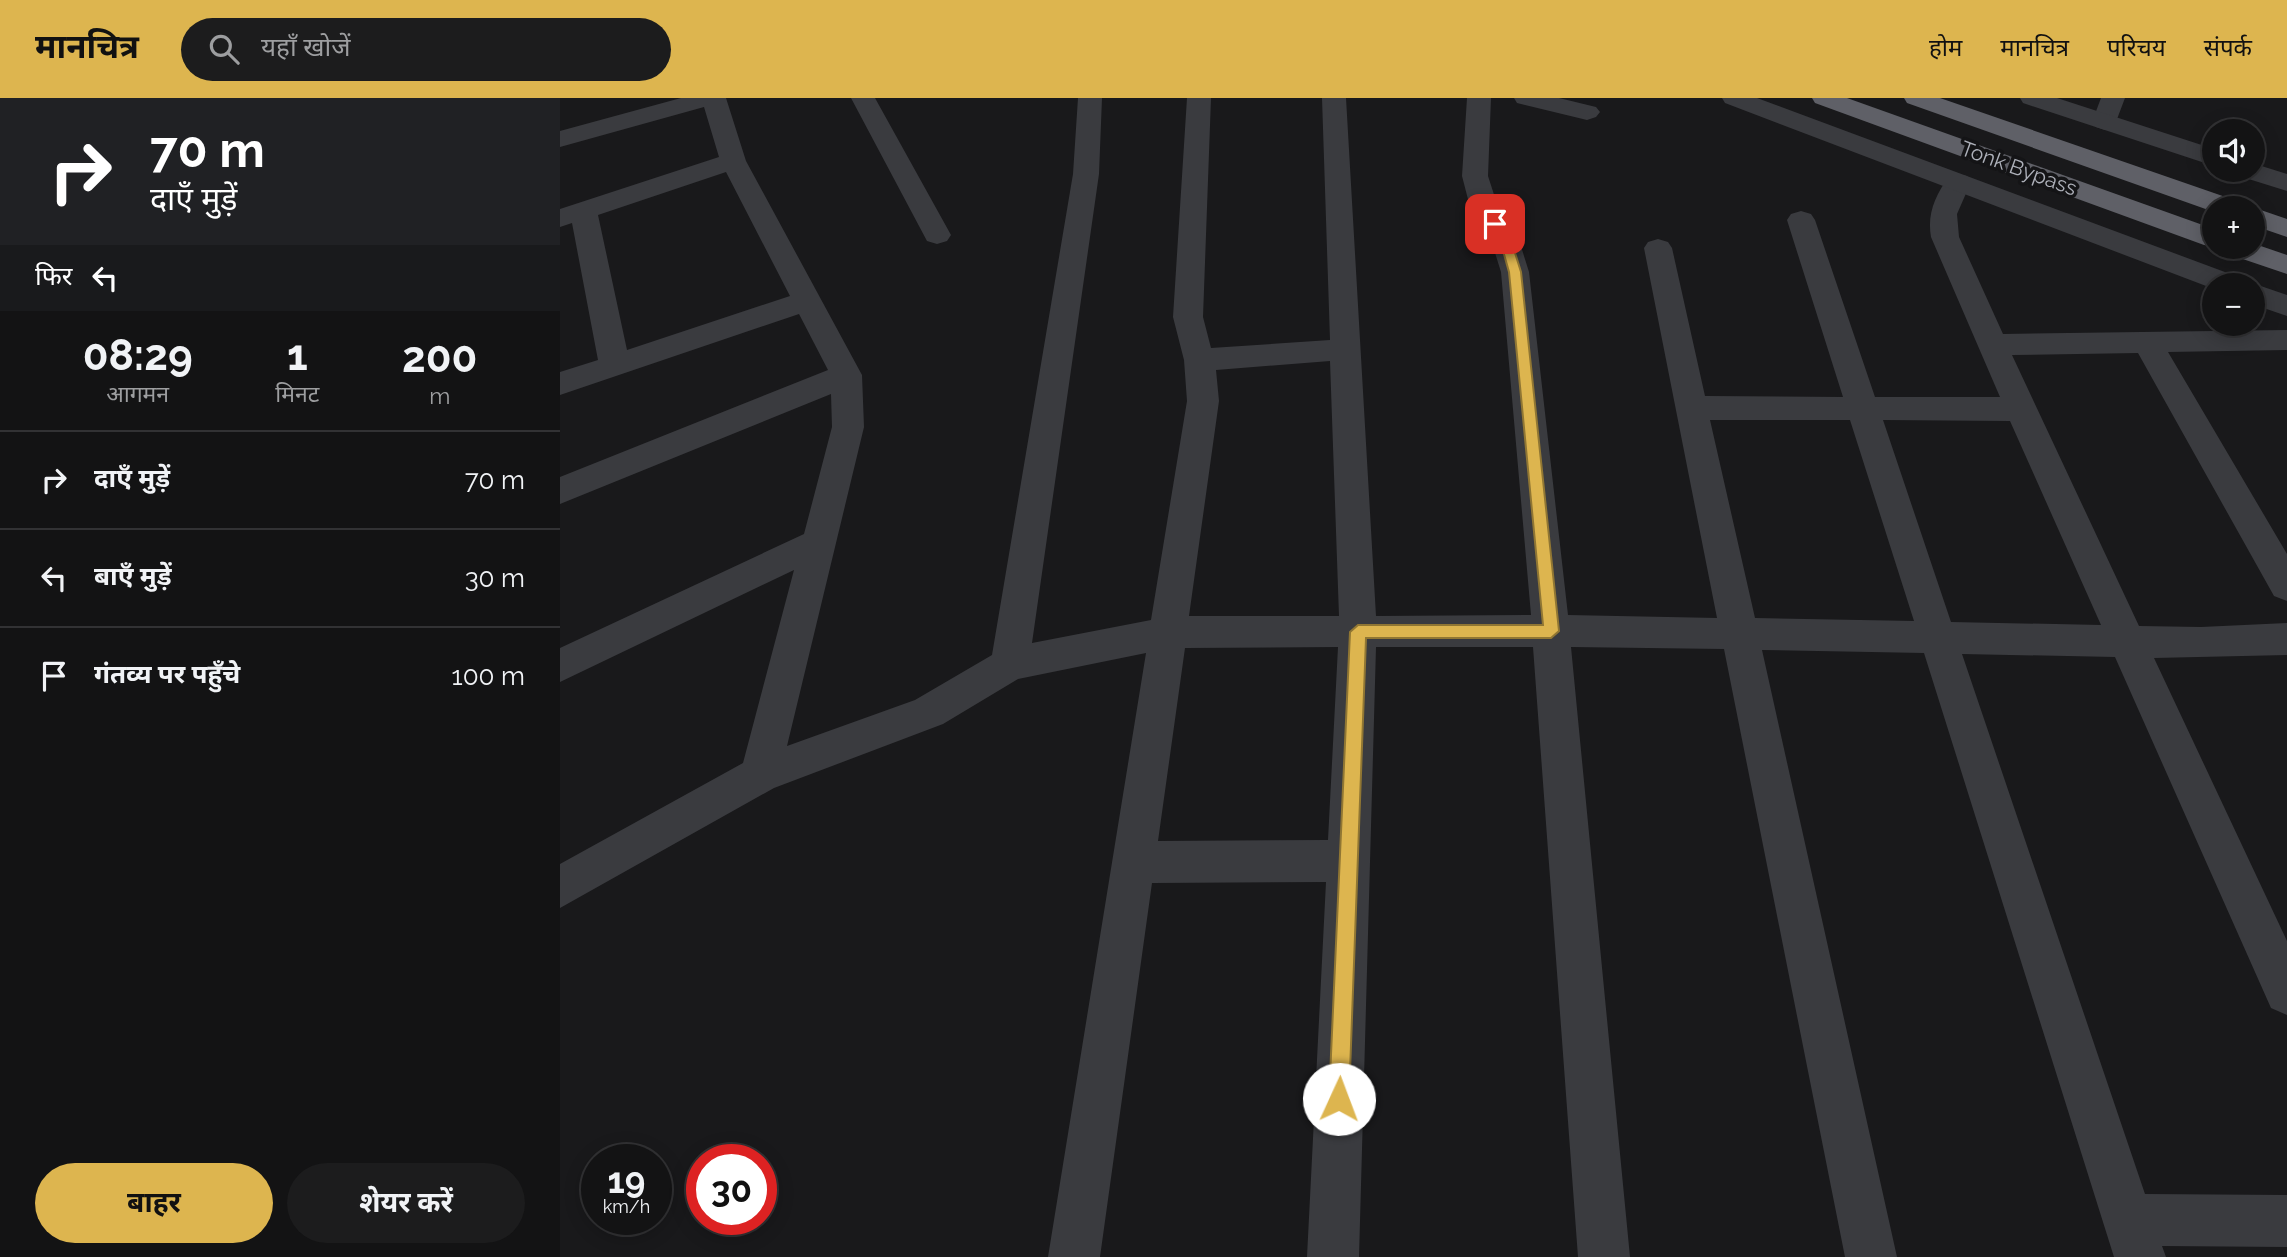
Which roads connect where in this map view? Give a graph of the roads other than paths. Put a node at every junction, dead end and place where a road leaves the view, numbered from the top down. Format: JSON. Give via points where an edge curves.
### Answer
{"nodes":[{"id":1,"x":709,"y":98,"type":"edge"},
{"id":2,"x":714,"y":98,"type":"edge"},
{"id":3,"x":863,"y":98,"type":"edge"},
{"id":4,"x":1090,"y":98,"type":"edge"},
{"id":5,"x":1199,"y":98,"type":"edge"},
{"id":6,"x":1335,"y":98,"type":"edge"},
{"id":7,"x":1479,"y":98,"type":"edge"},
{"id":8,"x":1526,"y":98,"type":"edge"},
{"id":9,"x":1734,"y":98,"type":"edge"},
{"id":10,"x":1825,"y":98,"type":"edge"},
{"id":11,"x":1916,"y":98,"type":"edge"},
{"id":12,"x":2032,"y":98,"type":"edge"},
{"id":13,"x":2109,"y":110,"type":"edge"},
{"id":14,"x":1587,"y":113,"type":"dead end"},
{"id":15,"x":560,"y":139,"type":"edge"},
{"id":16,"x":2202,"y":153,"type":"edge"},
{"id":17,"x":733,"y":161,"type":"junction"},
{"id":18,"x":2265,"y":176,"type":"edge"},
{"id":19,"x":1958,"y":183,"type":"junction"},
{"id":20,"x":2287,"y":183,"type":"edge"},
{"id":21,"x":2202,"y":198,"type":"edge"},
{"id":22,"x":571,"y":214,"type":"edge"},
{"id":23,"x":1801,"y":220,"type":"dead end"},
{"id":24,"x":2265,"y":220,"type":"edge"},
{"id":25,"x":2287,"y":228,"type":"edge"},
{"id":26,"x":937,"y":235,"type":"dead end"},
{"id":27,"x":2202,"y":235,"type":"edge"},
{"id":28,"x":1658,"y":248,"type":"dead end"},
{"id":29,"x":2265,"y":257,"type":"edge"},
{"id":30,"x":2287,"y":265,"type":"edge"},
{"id":31,"x":2202,"y":274,"type":"edge"},
{"id":32,"x":2265,"y":298,"type":"edge"},
{"id":33,"x":807,"y":301,"type":"junction"},
{"id":34,"x":2287,"y":306,"type":"edge"},
{"id":35,"x":2287,"y":340,"type":"edge"},
{"id":36,"x":2147,"y":342,"type":"junction"},
{"id":37,"x":1993,"y":345,"type":"junction"},
{"id":38,"x":1345,"y":349,"type":"junction"},
{"id":39,"x":1199,"y":360,"type":"junction"},
{"id":40,"x":614,"y":364,"type":"junction"},
{"id":41,"x":846,"y":375,"type":"junction"},
{"id":42,"x":560,"y":384,"type":"edge"},
{"id":43,"x":1692,"y":408,"type":"junction"},
{"id":44,"x":1863,"y":409,"type":"junction"},
{"id":45,"x":2022,"y":410,"type":"junction"},
{"id":46,"x":560,"y":491,"type":"edge"},
{"id":47,"x":819,"y":542,"type":"junction"},
{"id":48,"x":2287,"y":586,"type":"edge"},
{"id":49,"x":1551,"y":631,"type":"junction"},
{"id":50,"x":1170,"y":632,"type":"junction"},
{"id":51,"x":1358,"y":632,"type":"junction"},
{"id":52,"x":1741,"y":634,"type":"junction"},
{"id":53,"x":1937,"y":638,"type":"junction"},
{"id":54,"x":2287,"y":639,"type":"edge"},
{"id":55,"x":2129,"y":642,"type":"junction"},
{"id":56,"x":1010,"y":664,"type":"junction"},
{"id":57,"x":560,"y":666,"type":"edge"},
{"id":58,"x":760,"y":775,"type":"junction"},
{"id":59,"x":1348,"y":861,"type":"junction"},
{"id":60,"x":1134,"y":862,"type":"junction"},
{"id":61,"x":560,"y":887,"type":"edge"},
{"id":62,"x":2287,"y":992,"type":"edge"},
{"id":63,"x":2287,"y":1221,"type":"edge"},
{"id":64,"x":2134,"y":1238,"type":"edge"},
{"id":65,"x":1074,"y":1257,"type":"edge"},
{"id":66,"x":1334,"y":1257,"type":"edge"},
{"id":67,"x":1604,"y":1257,"type":"edge"},
{"id":68,"x":1871,"y":1257,"type":"edge"}],
"edges":[{"from":1,"to":15,"type":"street"},
{"from":2,"to":17,"type":"street"},
{"from":3,"to":26,"type":"street"},
{"from":4,"to":56,"type":"street","via":[[1086,174]]},
{"from":5,"to":39,"type":"street","via":[[1188,317]]},
{"from":6,"to":38,"type":"street"},
{"from":7,"to":49,"type":"street","via":[[1475,176],[1484,208],[1506,240],[1515,272]]},
{"from":8,"to":14,"type":"street"},
{"from":9,"to":19,"type":"street"},
{"from":10,"to":27,"type":"highway","name":"Tonk Bypass"},
{"from":11,"to":21,"type":"highway"},
{"from":12,"to":13,"type":"street"},
{"from":13,"to":16,"type":"street"},
{"from":17,"to":22,"type":"street"},
{"from":17,"to":33,"type":"street"},
{"from":18,"to":20,"type":"street"},
{"from":19,"to":31,"type":"street"},
{"from":19,"to":37,"type":"street","via":[[1944,206],[1941,222],[1948,248]]},
{"from":22,"to":40,"type":"street"},
{"from":23,"to":44,"type":"street"},
{"from":24,"to":25,"type":"highway"},
{"from":28,"to":43,"type":"street"},
{"from":29,"to":30,"type":"highway"},
{"from":32,"to":34,"type":"street"},
{"from":33,"to":40,"type":"street"},
{"from":33,"to":41,"type":"street"},
{"from":35,"to":36,"type":"street"},
{"from":36,"to":37,"type":"street"},
{"from":36,"to":48,"type":"street"},
{"from":37,"to":45,"type":"street"},
{"from":38,"to":39,"type":"street"},
{"from":38,"to":51,"type":"street"},
{"from":39,"to":50,"type":"street","via":[[1203,401]]},
{"from":40,"to":42,"type":"street"},
{"from":41,"to":46,"type":"street"},
{"from":41,"to":47,"type":"street","via":[[848,427]]},
{"from":43,"to":44,"type":"street"},
{"from":43,"to":52,"type":"street"},
{"from":44,"to":45,"type":"street"},
{"from":44,"to":53,"type":"street"},
{"from":45,"to":55,"type":"street"},
{"from":47,"to":57,"type":"street"},
{"from":47,"to":58,"type":"street"},
{"from":49,"to":51,"type":"street"},
{"from":49,"to":52,"type":"street"},
{"from":49,"to":67,"type":"street"},
{"from":50,"to":51,"type":"street"},
{"from":50,"to":56,"type":"street"},
{"from":50,"to":60,"type":"street"},
{"from":51,"to":59,"type":"street"},
{"from":52,"to":53,"type":"street"},
{"from":52,"to":68,"type":"street"},
{"from":53,"to":55,"type":"street"},
{"from":53,"to":64,"type":"street"},
{"from":54,"to":55,"type":"street"},
{"from":55,"to":62,"type":"street"},
{"from":56,"to":58,"type":"street","via":[[929,712]]},
{"from":58,"to":61,"type":"street"},
{"from":59,"to":60,"type":"street"},
{"from":59,"to":66,"type":"street"},
{"from":60,"to":65,"type":"street"},
{"from":63,"to":64,"type":"street"}]}
